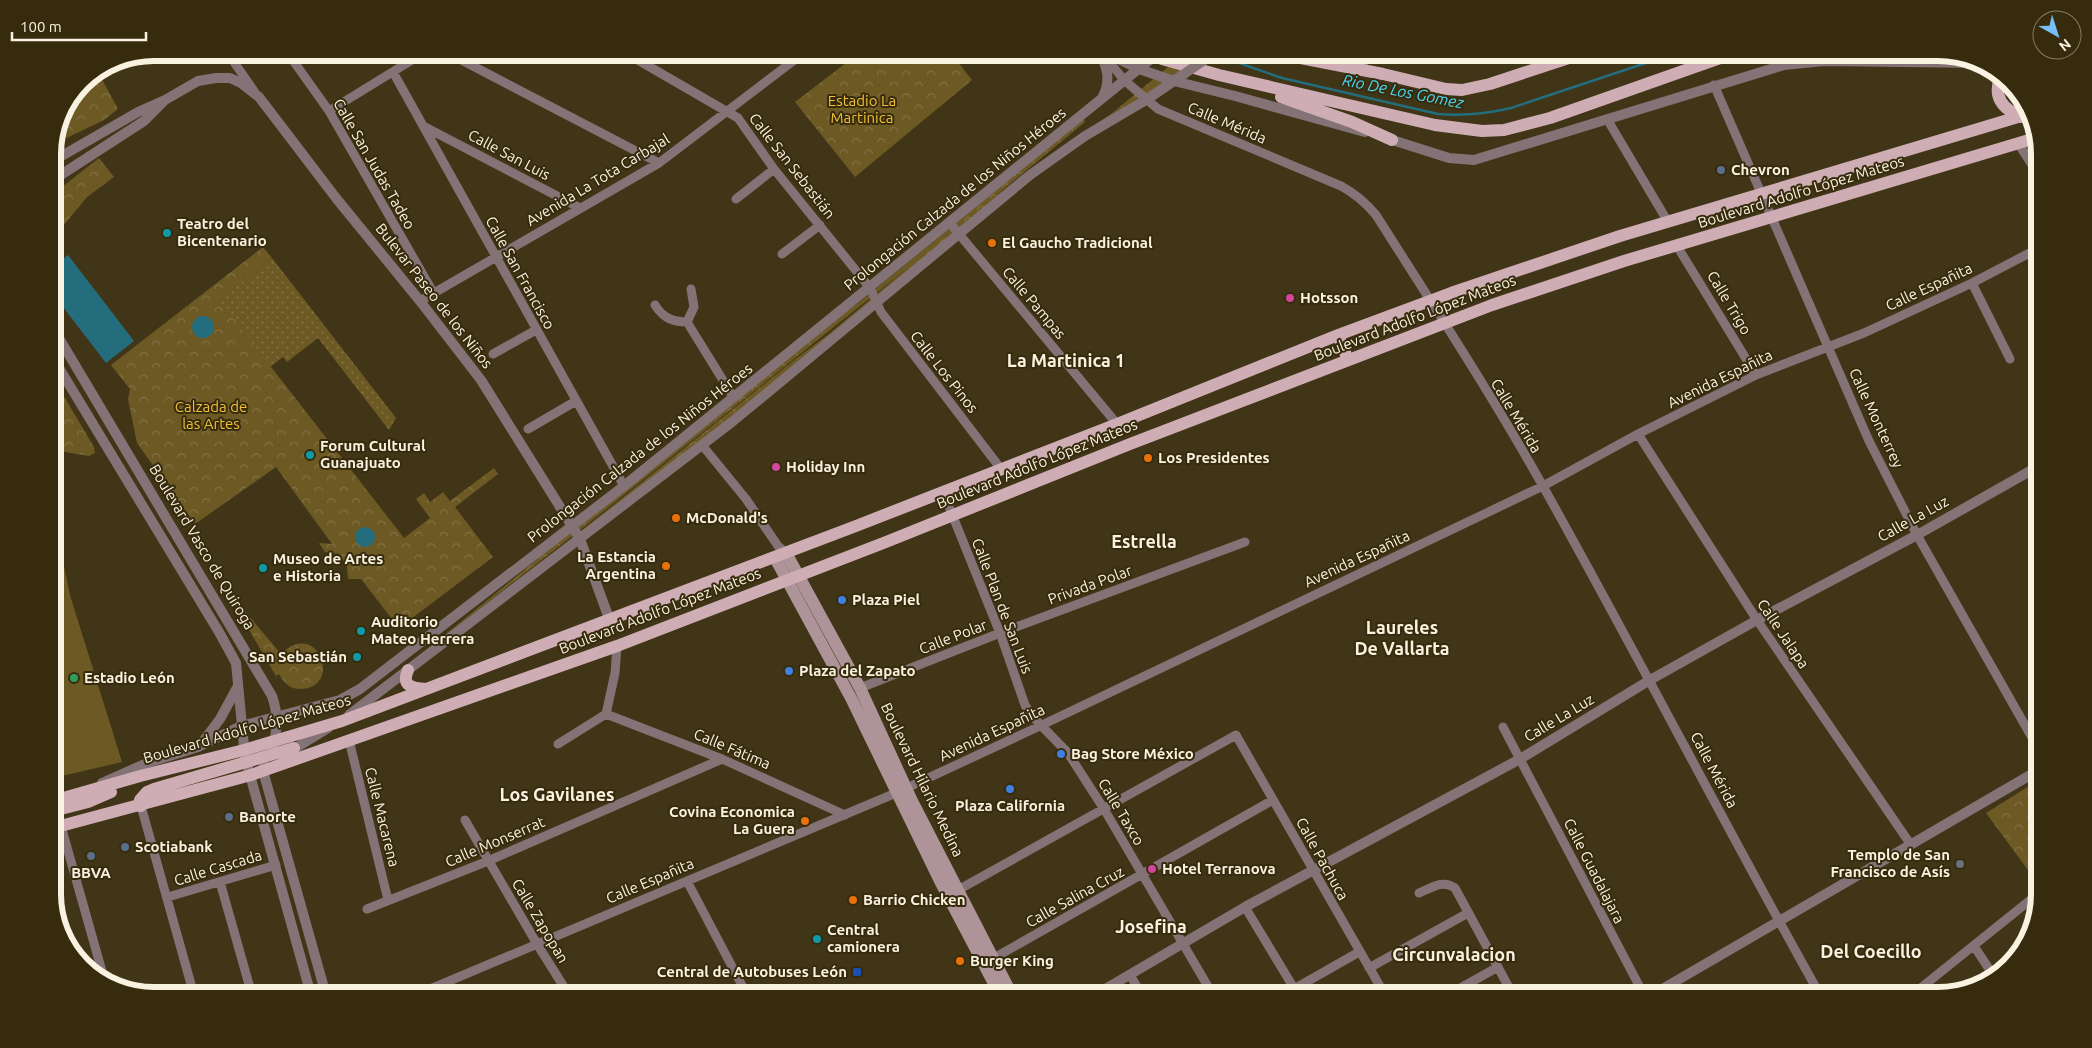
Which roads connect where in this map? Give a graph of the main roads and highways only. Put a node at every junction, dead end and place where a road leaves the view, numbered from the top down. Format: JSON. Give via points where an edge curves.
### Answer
{"nodes":[{"id":1,"x":1176,"y":61,"type":"edge"},
{"id":2,"x":1316,"y":61,"type":"edge"},
{"id":3,"x":1560,"y":61,"type":"edge"},
{"id":4,"x":1712,"y":61,"type":"edge"},
{"id":5,"x":1219,"y":75,"type":"junction"},
{"id":6,"x":1999,"y":84,"type":"edge"},
{"id":7,"x":2022,"y":115,"type":"edge"},
{"id":8,"x":2023,"y":116,"type":"edge"},
{"id":9,"x":1392,"y":140,"type":"road end"},
{"id":10,"x":2030,"y":140,"type":"edge"},
{"id":11,"x":1338,"y":335,"type":"junction"},
{"id":12,"x":1348,"y":360,"type":"junction"},
{"id":13,"x":780,"y":552,"type":"junction"},
{"id":14,"x":793,"y":578,"type":"junction"},
{"id":15,"x":408,"y":670,"type":"road end"},
{"id":16,"x":428,"y":689,"type":"junction"},
{"id":17,"x":294,"y":748,"type":"road end"},
{"id":18,"x":254,"y":770,"type":"junction"},
{"id":19,"x":140,"y":776,"type":"junction"},
{"id":20,"x":901,"y":790,"type":"junction"},
{"id":21,"x":61,"y":799,"type":"edge"},
{"id":22,"x":61,"y":809,"type":"edge"},
{"id":23,"x":61,"y":826,"type":"edge"},
{"id":24,"x":996,"y":987,"type":"edge"},
{"id":25,"x":1008,"y":987,"type":"edge"}],
"edges":[{"from":1,"to":5,"type":"main road"},
{"from":2,"to":3,"type":"main road","via":[[1462,90]]},
{"from":4,"to":5,"type":"main road","via":[[1550,118],[1504,130],[1482,131],[1435,126]]},
{"from":5,"to":9,"type":"main road","via":[[1352,122]]},
{"from":6,"to":7,"type":"main road","via":[[2000,100],[2009,111]]},
{"from":8,"to":11,"type":"main road","name":"Boulevard Adolfo López Mateos","via":[[1536,263]]},
{"from":10,"to":12,"type":"main road","name":"Boulevard Adolfo López Mateos","via":[[1584,275]]},
{"from":11,"to":12,"type":"main road"},
{"from":11,"to":13,"type":"main road","name":"Boulevard Adolfo López Mateos","via":[[943,492]]},
{"from":12,"to":14,"type":"main road","name":"Boulevard Adolfo López Mateos"},
{"from":13,"to":14,"type":"main road","name":"Boulevard Hilario Medina"},
{"from":13,"to":16,"type":"main road","name":"Boulevard Adolfo López Mateos","via":[[610,621]]},
{"from":14,"to":18,"type":"main road","name":"Boulevard Adolfo López Mateos","via":[[617,646]]},
{"from":14,"to":20,"type":"main road","name":"Boulevard Hilario Medina","via":[[851,698]]},
{"from":14,"to":20,"type":"main road","name":"Boulevard Hilario Medina","via":[[860,688]]},
{"from":15,"to":16,"type":"main road","via":[[406,683]]},
{"from":16,"to":19,"type":"main road","name":"Boulevard Adolfo López Mateos","via":[[274,742]]},
{"from":17,"to":18,"type":"main road","via":[[268,756]]},
{"from":18,"to":23,"type":"main road","name":"Boulevard Adolfo López Mateos","via":[[141,806]]},
{"from":19,"to":21,"type":"main road","name":"Boulevard Adolfo López Mateos"},
{"from":19,"to":22,"type":"main road","via":[[115,791]]},
{"from":20,"to":24,"type":"main road","name":"Boulevard Hilario Medina"},
{"from":20,"to":25,"type":"main road","name":"Boulevard Hilario Medina"}]}
